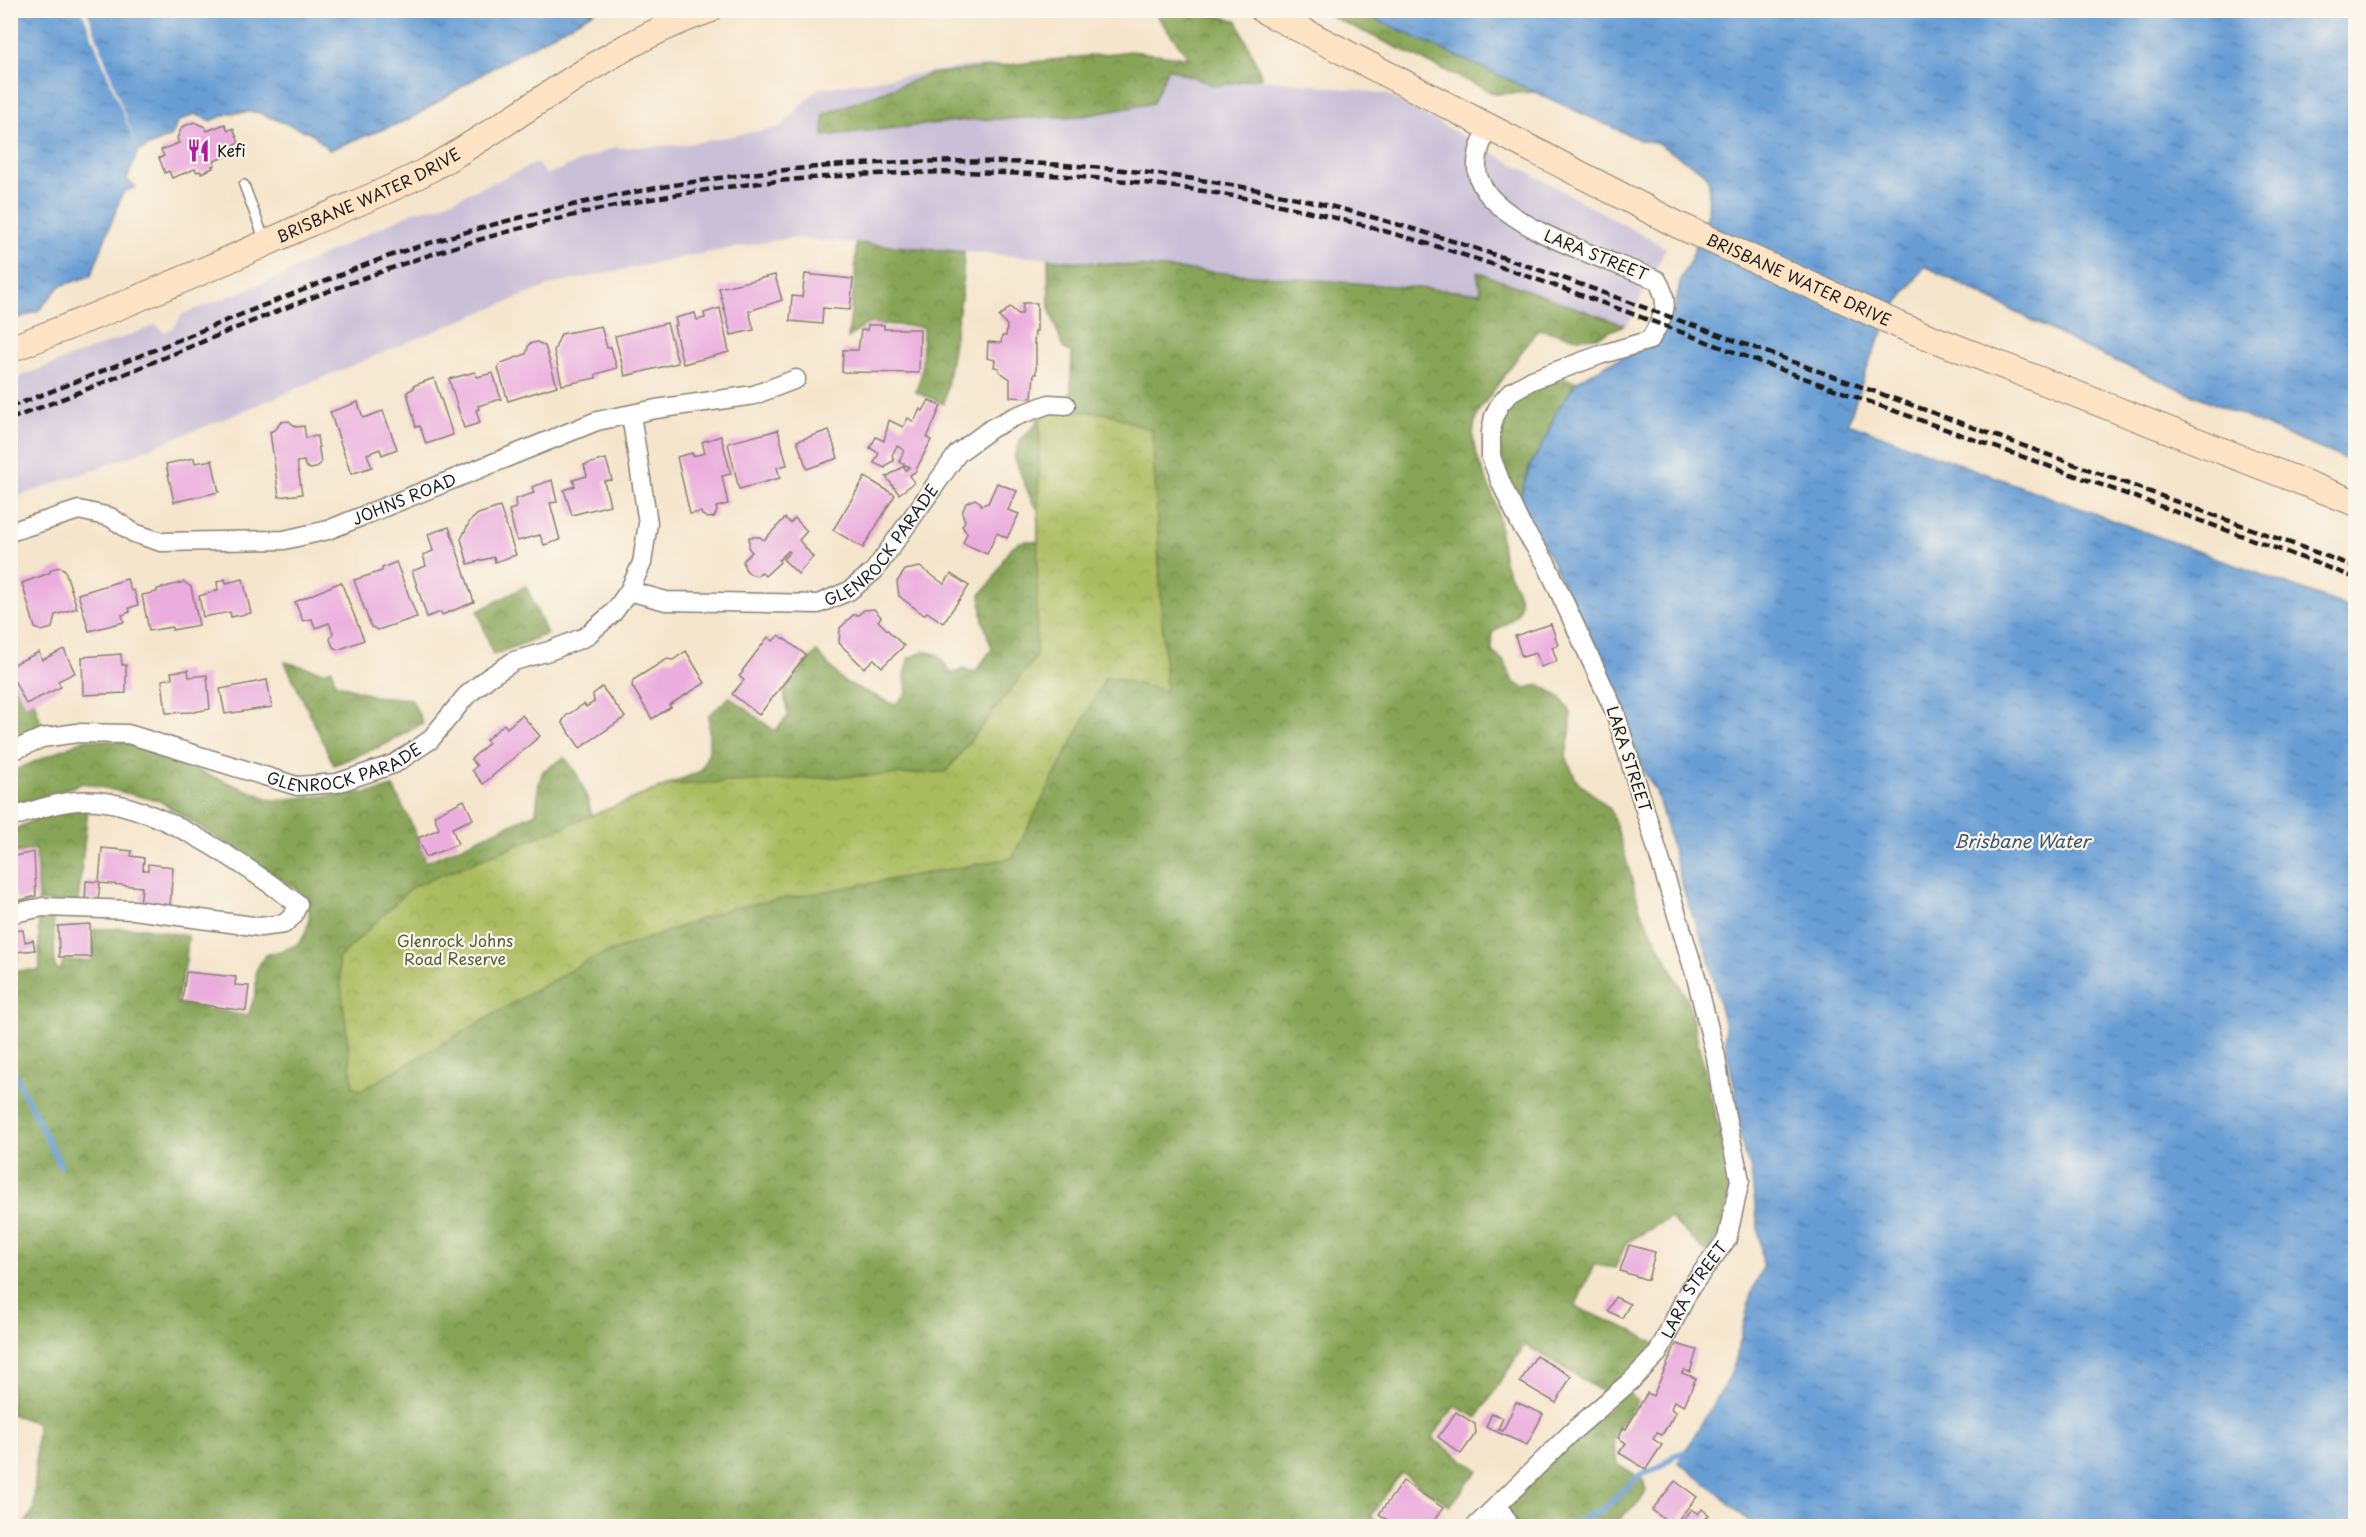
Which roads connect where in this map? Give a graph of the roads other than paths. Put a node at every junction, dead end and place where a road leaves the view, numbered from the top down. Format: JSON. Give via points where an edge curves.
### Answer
{"nodes":[{"id":1,"x":709,"y":10,"type":"edge"},
{"id":2,"x":1263,"y":10,"type":"edge"},
{"id":3,"x":1489,"y":126,"type":"junction"},
{"id":4,"x":244,"y":185,"type":"dead end"},
{"id":5,"x":266,"y":243,"type":"junction"},
{"id":6,"x":10,"y":350,"type":"edge"},
{"id":7,"x":796,"y":379,"type":"dead end"},
{"id":8,"x":1066,"y":405,"type":"dead end"},
{"id":9,"x":632,"y":415,"type":"junction"},
{"id":10,"x":2355,"y":503,"type":"edge"},
{"id":11,"x":10,"y":532,"type":"edge"},
{"id":12,"x":629,"y":591,"type":"junction"},
{"id":13,"x":10,"y":752,"type":"edge"},
{"id":14,"x":10,"y":818,"type":"edge"},
{"id":15,"x":10,"y":914,"type":"edge"},
{"id":16,"x":1498,"y":1506,"type":"junction"},
{"id":17,"x":1476,"y":1527,"type":"edge"},
{"id":18,"x":1510,"y":1527,"type":"edge"}],
"edges":[{"from":1,"to":5,"type":"main road","name":"BRISBANE WATER DRIVE","via":[[629,46],[426,171]]},
{"from":2,"to":3,"type":"main road","name":"BRISBANE WATER DRIVE"},
{"from":3,"to":10,"type":"main road","name":"BRISBANE WATER DRIVE","via":[[1678,225],[1901,326]]},
{"from":3,"to":16,"type":"street","name":"LARA STREET","via":[[1479,147],[1479,179],[1500,206],[1542,234],[1657,280],[1666,294],[1663,316],[1650,340],[1532,380],[1511,392],[1494,416],[1491,457],[1521,525],[1546,563],[1615,712],[1696,977],[1740,1180],[1727,1239],[1690,1288],[1658,1353]]},
{"from":4,"to":5,"type":"lane"},
{"from":5,"to":6,"type":"main road","name":"BRISBANE WATER DRIVE"},
{"from":7,"to":9,"type":"street","name":"JOHNS ROAD","via":[[754,395]]},
{"from":8,"to":12,"type":"street","name":"GLENROCK PARADE","via":[[1049,404],[1014,417],[958,453],[874,572],[829,600],[818,604],[666,602]]},
{"from":9,"to":11,"type":"street","name":"JOHNS ROAD","via":[[597,421],[328,530],[284,540],[161,542],[134,533],[110,517],[79,510]]},
{"from":9,"to":12,"type":"street","name":"GLENROCK PARADE","via":[[648,523],[642,563]]},
{"from":12,"to":13,"type":"street","name":"GLENROCK PARADE","via":[[585,637],[514,661],[488,678],[466,696],[430,740],[394,764],[337,783],[297,786],[128,734],[77,733],[42,738]]},
{"from":14,"to":15,"type":"street","via":[[79,801],[117,804],[192,836],[298,904],[284,924],[260,927],[134,910],[43,907]]},
{"from":16,"to":17,"type":"street","name":"LARA STREET"},
{"from":16,"to":18,"type":"street"}]}
